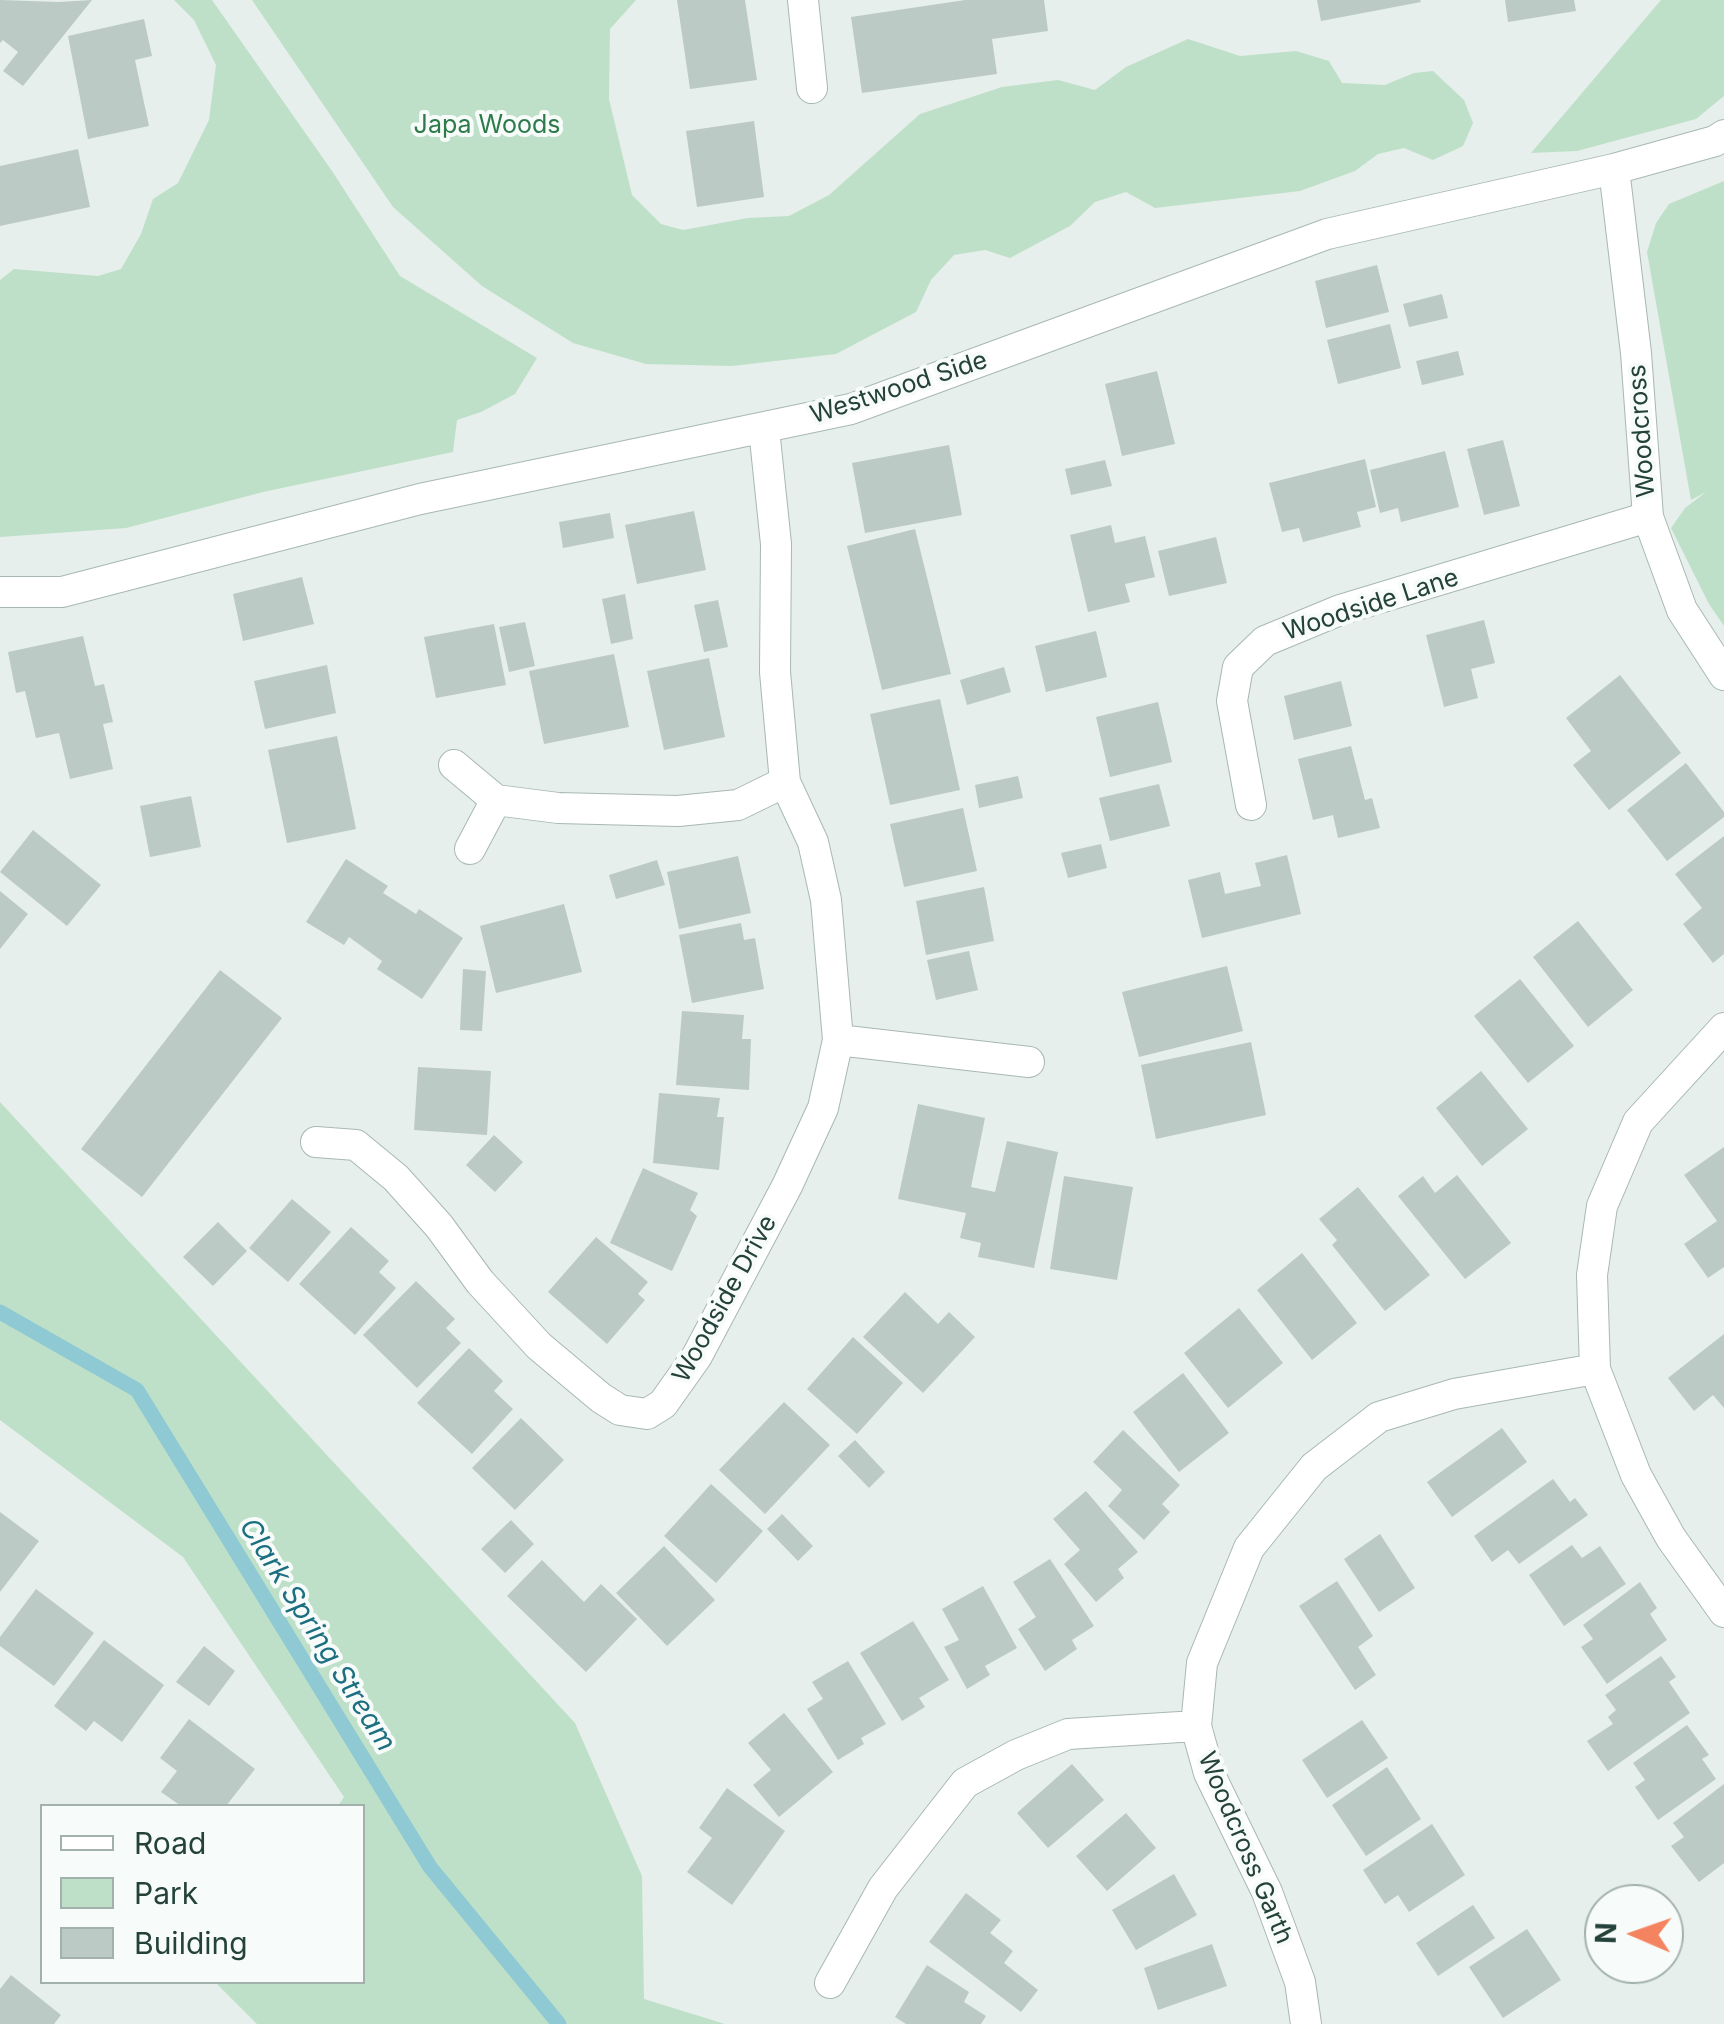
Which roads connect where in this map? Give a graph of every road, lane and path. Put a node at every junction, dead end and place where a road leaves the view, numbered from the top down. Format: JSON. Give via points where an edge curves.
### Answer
{"nodes":[{"id":1,"x":803,"y":0,"type":"edge"},
{"id":2,"x":812,"y":88,"type":"dead end"},
{"id":3,"x":1724,"y":135,"type":"edge"},
{"id":4,"x":1614,"y":169,"type":"junction"},
{"id":5,"x":764,"y":429,"type":"junction"},
{"id":6,"x":1648,"y":517,"type":"junction"},
{"id":7,"x":0,"y":592,"type":"edge"},
{"id":8,"x":1724,"y":675,"type":"edge"},
{"id":9,"x":454,"y":765,"type":"dead end"},
{"id":10,"x":785,"y":782,"type":"junction"},
{"id":11,"x":496,"y":800,"type":"junction"},
{"id":12,"x":1251,"y":805,"type":"dead end"},
{"id":13,"x":470,"y":849,"type":"dead end"},
{"id":14,"x":1724,"y":1028,"type":"edge"},
{"id":15,"x":838,"y":1040,"type":"junction"},
{"id":16,"x":1029,"y":1062,"type":"dead end"},
{"id":17,"x":316,"y":1142,"type":"dead end"},
{"id":18,"x":1595,"y":1369,"type":"junction"},
{"id":19,"x":1724,"y":1612,"type":"edge"},
{"id":20,"x":1196,"y":1726,"type":"junction"},
{"id":21,"x":830,"y":1983,"type":"dead end"},
{"id":22,"x":1306,"y":2024,"type":"edge"}],
"edges":[{"from":1,"to":2,"type":"street"},
{"from":3,"to":4,"type":"street","name":"Westwood Side"},
{"from":4,"to":5,"type":"street","name":"Westwood Side","via":[[1327,234],[851,409]]},
{"from":4,"to":6,"type":"street","name":"Woodcross"},
{"from":5,"to":7,"type":"street","name":"Westwood Side","via":[[420,499],[62,592]]},
{"from":5,"to":10,"type":"street","name":"Woodside Drive","via":[[776,544],[775,672]]},
{"from":6,"to":8,"type":"street","name":"Woodcross","via":[[1682,610]]},
{"from":6,"to":12,"type":"street","name":"Woodside Lane","via":[[1340,610],[1265,641],[1238,667],[1232,701]]},
{"from":9,"to":11,"type":"street"},
{"from":10,"to":11,"type":"street","via":[[738,805],[678,811]]},
{"from":10,"to":15,"type":"street","name":"Woodside Drive","via":[[814,842],[826,900]]},
{"from":11,"to":13,"type":"street"},
{"from":14,"to":18,"type":"street","via":[[1638,1122],[1602,1206],[1592,1275]]},
{"from":15,"to":16,"type":"street"},
{"from":15,"to":17,"type":"street","name":"Woodside Drive","via":[[823,1108],[770,1219],[697,1356],[664,1404],[646,1414],[601,1398],[539,1346],[396,1178],[356,1145]]},
{"from":18,"to":19,"type":"street","via":[[1636,1475]]},
{"from":18,"to":20,"type":"street","name":"Woodcross Garth","via":[[1454,1394],[1379,1417],[1314,1468],[1249,1548],[1202,1662]]},
{"from":20,"to":21,"type":"street","via":[[1068,1734],[965,1783],[883,1888]]},
{"from":20,"to":22,"type":"street","name":"Woodcross Garth","via":[[1208,1773],[1268,1892],[1300,1982]]}]}
